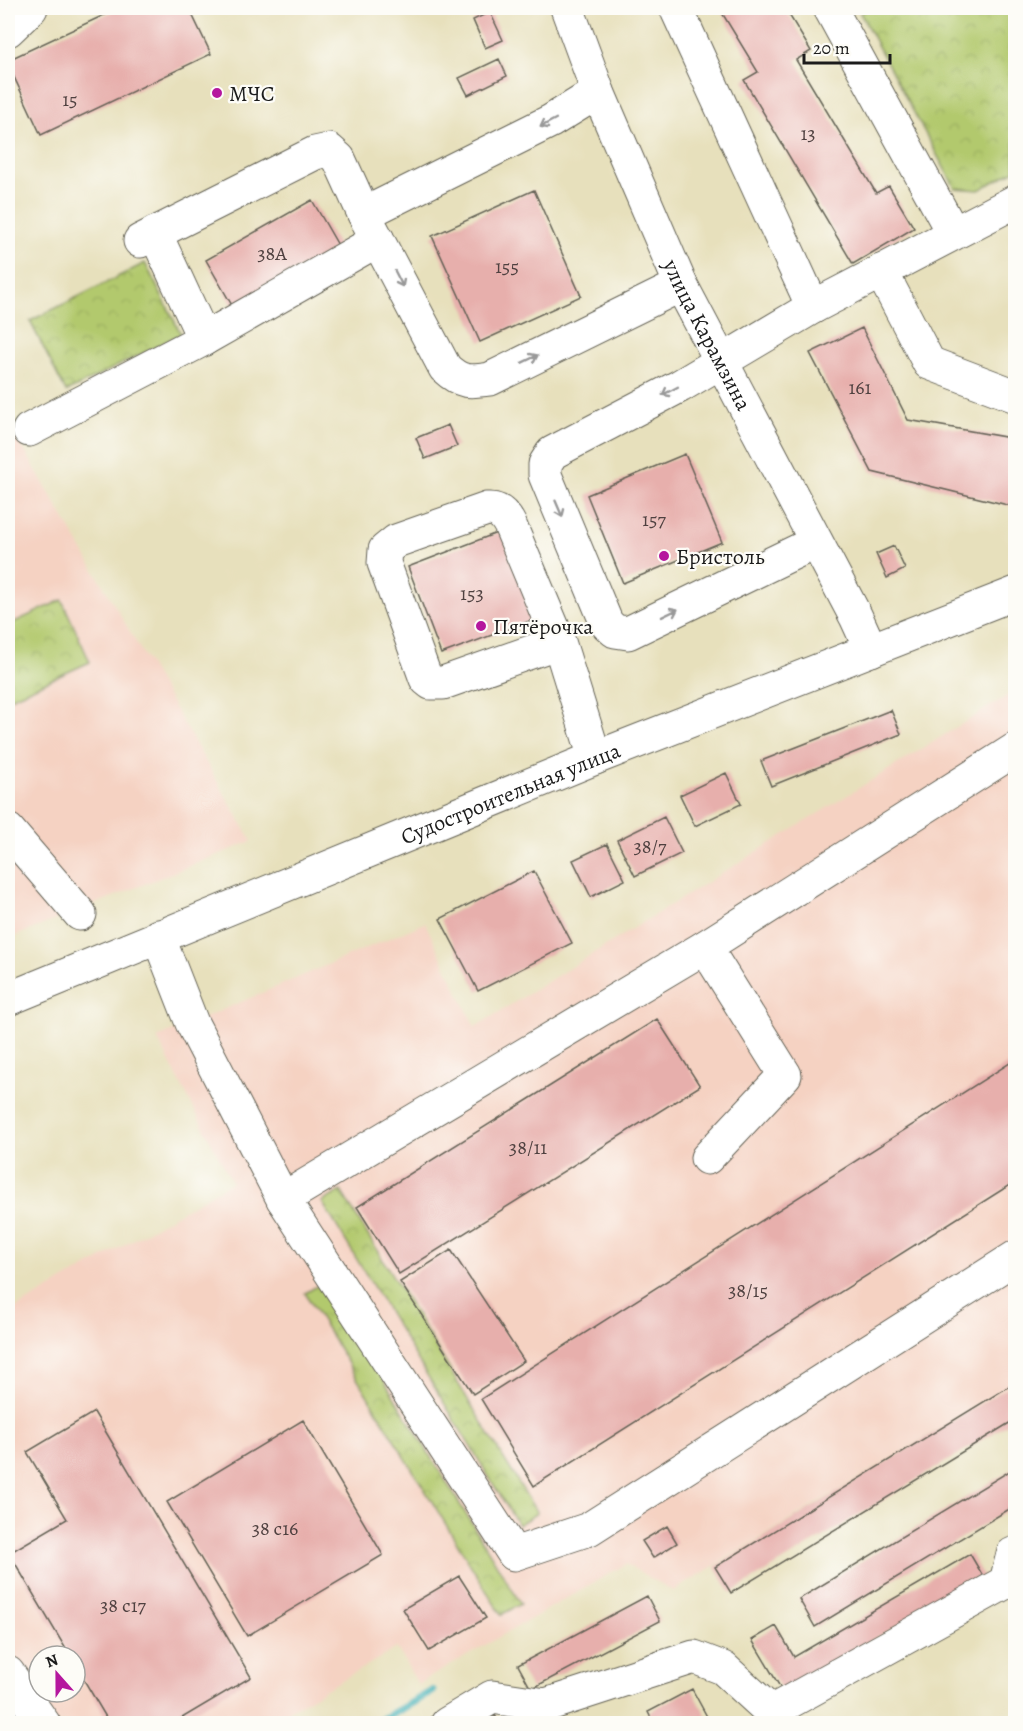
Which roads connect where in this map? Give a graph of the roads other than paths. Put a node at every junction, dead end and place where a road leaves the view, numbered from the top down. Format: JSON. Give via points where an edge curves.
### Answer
{"nodes":[{"id":1,"x":31,"y":8,"type":"edge"},
{"id":2,"x":567,"y":8,"type":"edge"},
{"id":3,"x":676,"y":8,"type":"edge"},
{"id":4,"x":830,"y":8,"type":"edge"},
{"id":5,"x":8,"y":30,"type":"edge"},
{"id":6,"x":598,"y":92,"type":"junction"},
{"id":7,"x":1016,"y":201,"type":"edge"},
{"id":8,"x":371,"y":227,"type":"junction"},
{"id":9,"x":953,"y":233,"type":"junction"},
{"id":10,"x":880,"y":271,"type":"junction"},
{"id":11,"x":681,"y":285,"type":"junction"},
{"id":12,"x":813,"y":307,"type":"junction"},
{"id":13,"x":204,"y":339,"type":"junction"},
{"id":14,"x":721,"y":361,"type":"junction"},
{"id":15,"x":1016,"y":396,"type":"edge"},
{"id":16,"x":29,"y":430,"type":"dead end"},
{"id":17,"x":816,"y":542,"type":"junction"},
{"id":18,"x":1016,"y":593,"type":"edge"},
{"id":19,"x":559,"y":642,"type":"junction"},
{"id":20,"x":871,"y":650,"type":"junction"},
{"id":21,"x":1016,"y":749,"type":"edge"},
{"id":22,"x":595,"y":758,"type":"junction"},
{"id":23,"x":8,"y":830,"type":"edge"},
{"id":24,"x":80,"y":914,"type":"dead end"},
{"id":25,"x":158,"y":936,"type":"junction"},
{"id":26,"x":705,"y":948,"type":"junction"},
{"id":27,"x":8,"y":999,"type":"edge"},
{"id":28,"x":707,"y":1158,"type":"dead end"},
{"id":29,"x":283,"y":1199,"type":"junction"},
{"id":30,"x":1016,"y":1257,"type":"edge"},
{"id":31,"x":1012,"y":1577,"type":"edge"},
{"id":32,"x":8,"y":1673,"type":"edge"},
{"id":33,"x":772,"y":1718,"type":"edge"},
{"id":34,"x":44,"y":1724,"type":"edge"},
{"id":35,"x":447,"y":1724,"type":"edge"}],
"edges":[{"from":1,"to":5,"type":"street"},
{"from":2,"to":6,"type":"street","name":"улица Карамзина"},
{"from":3,"to":12,"type":"street"},
{"from":4,"to":9,"type":"street"},
{"from":6,"to":8,"type":"street","one_way":true},
{"from":6,"to":11,"type":"street","name":"улица Карамзина"},
{"from":7,"to":9,"type":"street"},
{"from":8,"to":11,"type":"street","one_way":true,"via":[[444,369],[457,380],[490,379]]},
{"from":8,"to":13,"type":"street"},
{"from":8,"to":13,"type":"street","via":[[339,159],[329,150],[315,153],[148,237]]},
{"from":9,"to":10,"type":"street"},
{"from":10,"to":12,"type":"street"},
{"from":10,"to":15,"type":"street","via":[[929,363]]},
{"from":11,"to":14,"type":"street","name":"улица Карамзина"},
{"from":12,"to":14,"type":"street"},
{"from":13,"to":16,"type":"street"},
{"from":14,"to":17,"type":"street","name":"улица Карамзина"},
{"from":14,"to":17,"type":"street","one_way":true,"via":[[552,453],[545,464],[545,475],[607,624],[615,631],[628,633]]},
{"from":17,"to":20,"type":"street","name":"улица Карамзина"},
{"from":18,"to":20,"type":"street","name":"Судостроительная улица"},
{"from":19,"to":19,"type":"street","via":[[510,525],[498,510],[487,508],[396,541],[385,550],[384,563],[430,682],[443,683]]},
{"from":19,"to":22,"type":"street"},
{"from":20,"to":22,"type":"street","name":"Судостроительная улица"},
{"from":21,"to":26,"type":"street"},
{"from":22,"to":25,"type":"street","name":"Судостроительная улица"},
{"from":23,"to":24,"type":"street"},
{"from":25,"to":27,"type":"street","name":"Судостроительная улица"},
{"from":25,"to":29,"type":"street","via":[[192,1023]]},
{"from":26,"to":28,"type":"street","via":[[785,1075]]},
{"from":26,"to":29,"type":"street"},
{"from":29,"to":30,"type":"street","via":[[514,1554],[589,1528]]},
{"from":31,"to":33,"type":"street"},
{"from":32,"to":34,"type":"street"},
{"from":33,"to":35,"type":"street","via":[[723,1668],[694,1657],[546,1705],[492,1696]]}]}
